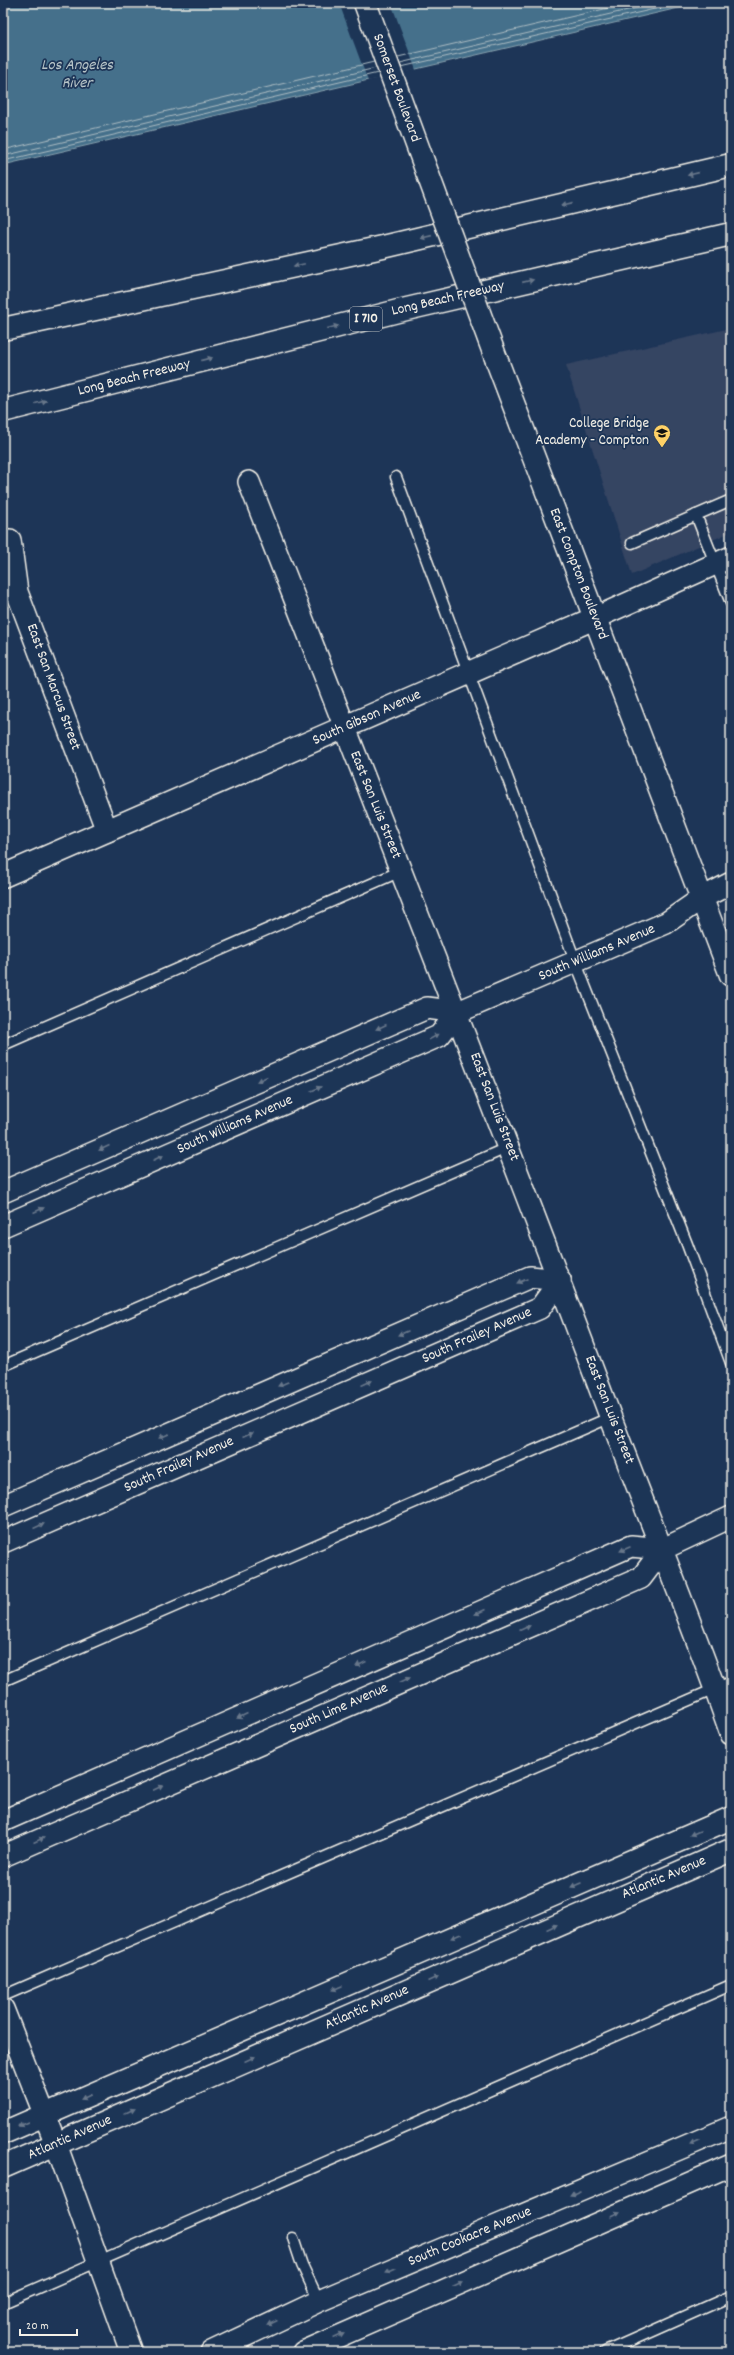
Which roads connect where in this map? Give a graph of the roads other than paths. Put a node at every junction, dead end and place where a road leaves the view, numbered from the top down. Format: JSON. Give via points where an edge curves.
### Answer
{"nodes":[{"id":1,"x":365,"y":3,"type":"edge"},
{"id":2,"x":731,"y":165,"type":"edge"},
{"id":3,"x":427,"y":172,"type":"joint"},
{"id":4,"x":731,"y":234,"type":"edge"},
{"id":5,"x":3,"y":329,"type":"edge"},
{"id":6,"x":3,"y":411,"type":"edge"},
{"id":7,"x":396,"y":477,"type":"dead end"},
{"id":8,"x":249,"y":482,"type":"dead end"},
{"id":9,"x":731,"y":500,"type":"edge"},
{"id":10,"x":696,"y":515,"type":"junction"},
{"id":11,"x":10,"y":540,"type":"dead end"},
{"id":12,"x":632,"y":543,"type":"dead end"},
{"id":13,"x":724,"y":560,"type":"edge"},
{"id":14,"x":731,"y":603,"type":"edge"},
{"id":15,"x":595,"y":618,"type":"junction"},
{"id":16,"x":467,"y":674,"type":"junction"},
{"id":17,"x":344,"y":727,"type":"junction"},
{"id":18,"x":107,"y":831,"type":"junction"},
{"id":19,"x":401,"y":871,"type":"junction"},
{"id":20,"x":3,"y":876,"type":"edge"},
{"id":21,"x":731,"y":883,"type":"edge"},
{"id":22,"x":702,"y":898,"type":"junction"},
{"id":23,"x":576,"y":963,"type":"junction"},
{"id":24,"x":731,"y":976,"type":"edge"},
{"id":25,"x":458,"y":1012,"type":"junction"},
{"id":26,"x":3,"y":1046,"type":"edge"},
{"id":27,"x":509,"y":1147,"type":"junction"},
{"id":28,"x":3,"y":1192,"type":"edge"},
{"id":29,"x":3,"y":1226,"type":"edge"},
{"id":30,"x":560,"y":1280,"type":"junction"},
{"id":31,"x":731,"y":1363,"type":"edge"},
{"id":32,"x":3,"y":1366,"type":"edge"},
{"id":33,"x":610,"y":1417,"type":"junction"},
{"id":34,"x":3,"y":1506,"type":"edge"},
{"id":35,"x":731,"y":1517,"type":"edge"},
{"id":36,"x":3,"y":1542,"type":"edge"},
{"id":37,"x":663,"y":1549,"type":"junction"},
{"id":38,"x":3,"y":1681,"type":"edge"},
{"id":39,"x":723,"y":1686,"type":"edge"},
{"id":40,"x":731,"y":1734,"type":"edge"},
{"id":41,"x":731,"y":1818,"type":"edge"},
{"id":42,"x":3,"y":1821,"type":"edge"},
{"id":43,"x":731,"y":1850,"type":"edge"},
{"id":44,"x":3,"y":1856,"type":"edge"},
{"id":45,"x":731,"y":1985,"type":"edge"},
{"id":46,"x":3,"y":1996,"type":"edge"},
{"id":47,"x":3,"y":2009,"type":"edge"},
{"id":48,"x":44,"y":2116,"type":"junction"},
{"id":49,"x":731,"y":2127,"type":"edge"},
{"id":50,"x":3,"y":2133,"type":"edge"},
{"id":51,"x":56,"y":2144,"type":"junction"},
{"id":52,"x":731,"y":2165,"type":"edge"},
{"id":53,"x":3,"y":2167,"type":"edge"},
{"id":54,"x":293,"y":2238,"type":"dead end"},
{"id":55,"x":99,"y":2261,"type":"junction"},
{"id":56,"x":731,"y":2296,"type":"edge"},
{"id":57,"x":319,"y":2301,"type":"junction"},
{"id":58,"x":3,"y":2303,"type":"edge"},
{"id":59,"x":131,"y":2352,"type":"edge"},
{"id":60,"x":211,"y":2352,"type":"edge"},
{"id":61,"x":303,"y":2352,"type":"edge"},
{"id":62,"x":605,"y":2352,"type":"edge"}],
"edges":[{"from":1,"to":3,"type":"main road","name":"Somerset Boulevard"},
{"from":2,"to":5,"type":"main road","one_way":true,"via":[[383,247]]},
{"from":3,"to":15,"type":"main road","name":"East Compton Boulevard","bridge":true},
{"from":6,"to":4,"type":"main road","name":"Long Beach Freeway","number":"I 710","one_way":true,"via":[[398,311]]},
{"from":7,"to":16,"type":"lane"},
{"from":8,"to":17,"type":"street","name":"East San Luis Street"},
{"from":9,"to":10,"type":"lane"},
{"from":10,"to":12,"type":"lane"},
{"from":10,"to":13,"type":"lane"},
{"from":11,"to":18,"type":"street","name":"East San Marcus Street","via":[[17,592]]},
{"from":13,"to":14,"type":"lane"},
{"from":13,"to":15,"type":"street","name":"South Gibson Avenue"},
{"from":15,"to":16,"type":"main road","name":"South Gibson Avenue"},
{"from":15,"to":22,"type":"main road","name":"East Compton Boulevard"},
{"from":16,"to":17,"type":"main road","name":"South Gibson Avenue"},
{"from":16,"to":23,"type":"lane"},
{"from":17,"to":18,"type":"main road","name":"South Gibson Avenue"},
{"from":17,"to":19,"type":"street","name":"East San Luis Street"},
{"from":18,"to":20,"type":"main road","name":"South Gibson Avenue"},
{"from":19,"to":25,"type":"street","name":"East San Luis Street"},
{"from":19,"to":26,"type":"lane"},
{"from":21,"to":22,"type":"street","name":"South Williams Avenue"},
{"from":22,"to":23,"type":"street","name":"South Williams Avenue","via":[[666,924]]},
{"from":22,"to":24,"type":"main road","name":"East Compton Boulevard"},
{"from":23,"to":25,"type":"street","name":"South Williams Avenue"},
{"from":23,"to":31,"type":"lane"},
{"from":25,"to":27,"type":"street","name":"East San Luis Street"},
{"from":25,"to":28,"type":"street","name":"South Williams Avenue","one_way":true,"via":[[427,1008]]},
{"from":29,"to":25,"type":"street","name":"South Williams Avenue","one_way":true,"via":[[439,1036]]},
{"from":27,"to":30,"type":"street","name":"East San Luis Street"},
{"from":27,"to":32,"type":"lane"},
{"from":30,"to":33,"type":"street","name":"East San Luis Street"},
{"from":30,"to":34,"type":"street","one_way":true,"via":[[530,1278]]},
{"from":36,"to":30,"type":"street","name":"South Frailey Avenue","one_way":true,"via":[[540,1308]]},
{"from":33,"to":37,"type":"street","name":"East San Luis Street"},
{"from":33,"to":38,"type":"lane"},
{"from":35,"to":37,"type":"street","name":"South Lime Avenue"},
{"from":37,"to":39,"type":"street","name":"East San Luis Street"},
{"from":37,"to":42,"type":"street","one_way":true,"via":[[631,1546]]},
{"from":44,"to":37,"type":"street","name":"South Lime Avenue","one_way":true,"via":[[641,1578]]},
{"from":39,"to":40,"type":"street","name":"East San Luis Street"},
{"from":39,"to":46,"type":"lane"},
{"from":41,"to":48,"type":"main road","name":"Atlantic Avenue","one_way":true},
{"from":51,"to":43,"type":"main road","name":"Atlantic Avenue","one_way":true},
{"from":45,"to":55,"type":"lane"},
{"from":47,"to":48,"type":"street"},
{"from":48,"to":50,"type":"main road","name":"Atlantic Avenue","one_way":true},
{"from":48,"to":51,"type":"street"},
{"from":49,"to":57,"type":"street","name":"South Cookacre Avenue","one_way":true},
{"from":51,"to":53,"type":"main road","name":"Atlantic Avenue"},
{"from":51,"to":55,"type":"street"},
{"from":61,"to":52,"type":"street","one_way":true},
{"from":54,"to":57,"type":"lane"},
{"from":55,"to":58,"type":"lane"},
{"from":55,"to":59,"type":"street"},
{"from":56,"to":62,"type":"lane"},
{"from":57,"to":60,"type":"street","name":"South Cookacre Avenue","one_way":true}]}
